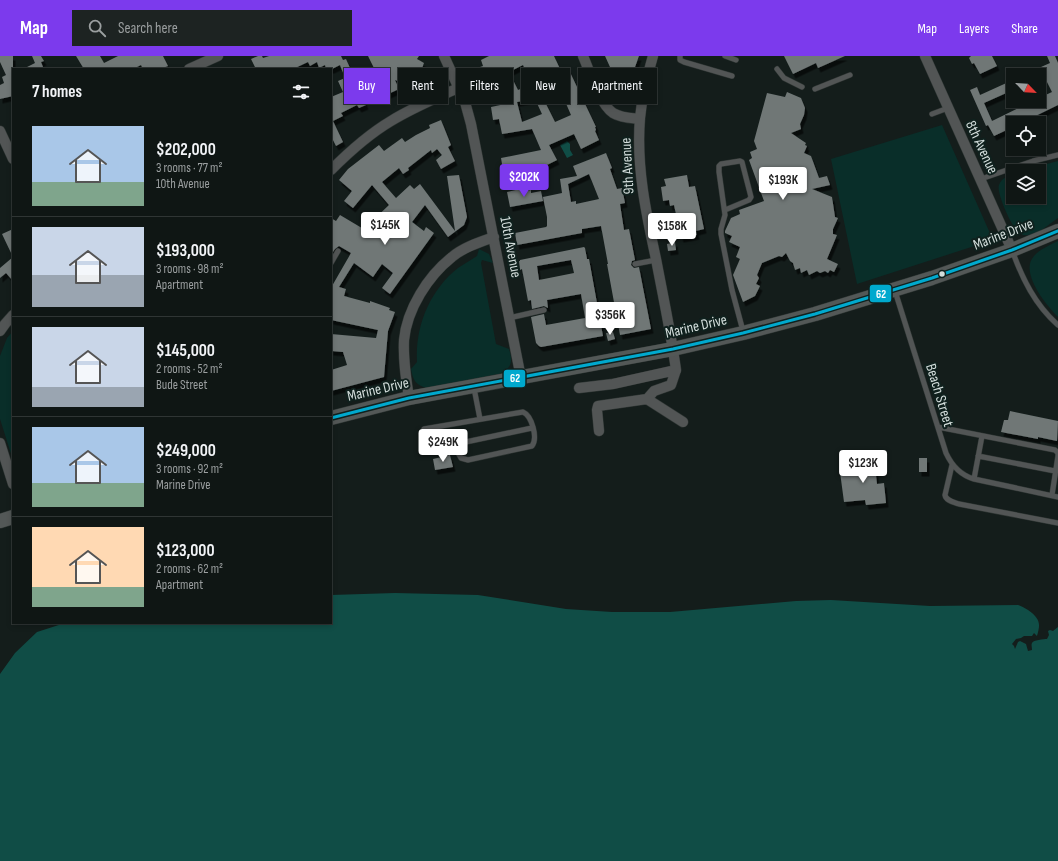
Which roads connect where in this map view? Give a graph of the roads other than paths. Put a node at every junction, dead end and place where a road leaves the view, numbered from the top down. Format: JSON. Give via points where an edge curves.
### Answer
{"nodes":[{"id":1,"x":218,"y":56,"type":"edge"},
{"id":2,"x":444,"y":56,"type":"edge"},
{"id":3,"x":583,"y":56,"type":"edge"},
{"id":4,"x":653,"y":56,"type":"edge"},
{"id":5,"x":680,"y":56,"type":"edge"},
{"id":6,"x":726,"y":56,"type":"edge"},
{"id":7,"x":925,"y":56,"type":"edge"},
{"id":8,"x":736,"y":60,"type":"dead end"},
{"id":9,"x":191,"y":68,"type":"edge"},
{"id":10,"x":777,"y":69,"type":"dead end"},
{"id":11,"x":850,"y":75,"type":"dead end"},
{"id":12,"x":732,"y":76,"type":"dead end"},
{"id":13,"x":456,"y":83,"type":"edge"},
{"id":14,"x":802,"y":87,"type":"dead end"},
{"id":15,"x":456,"y":89,"type":"edge"},
{"id":16,"x":815,"y":89,"type":"dead end"},
{"id":17,"x":466,"y":104,"type":"edge"},
{"id":18,"x":948,"y":108,"type":"junction"},
{"id":19,"x":932,"y":114,"type":"dead end"},
{"id":20,"x":640,"y":119,"type":"junction"},
{"id":21,"x":0,"y":131,"type":"edge"},
{"id":22,"x":12,"y":154,"type":"edge"},
{"id":23,"x":1058,"y":155,"type":"edge"},
{"id":24,"x":0,"y":157,"type":"edge"},
{"id":25,"x":332,"y":169,"type":"edge"},
{"id":26,"x":981,"y":179,"type":"junction"},
{"id":27,"x":725,"y":210,"type":"junction"},
{"id":28,"x":1058,"y":231,"type":"edge"},
{"id":29,"x":494,"y":237,"type":"junction"},
{"id":30,"x":1012,"y":250,"type":"junction"},
{"id":31,"x":338,"y":251,"type":"dead end"},
{"id":32,"x":656,"y":260,"type":"junction"},
{"id":33,"x":332,"y":261,"type":"edge"},
{"id":34,"x":636,"y":264,"type":"dead end"},
{"id":35,"x":894,"y":290,"type":"junction"},
{"id":36,"x":544,"y":310,"type":"dead end"},
{"id":37,"x":12,"y":316,"type":"edge"},
{"id":38,"x":509,"y":318,"type":"junction"},
{"id":39,"x":1058,"y":325,"type":"edge"},
{"id":40,"x":0,"y":331,"type":"edge"},
{"id":41,"x":743,"y":333,"type":"junction"},
{"id":42,"x":673,"y":349,"type":"junction"},
{"id":43,"x":676,"y":370,"type":"junction"},
{"id":44,"x":521,"y":378,"type":"junction"},
{"id":45,"x":474,"y":387,"type":"junction"},
{"id":46,"x":579,"y":388,"type":"dead end"},
{"id":47,"x":409,"y":398,"type":"junction"},
{"id":48,"x":647,"y":399,"type":"junction"},
{"id":49,"x":332,"y":418,"type":"edge"},
{"id":50,"x":480,"y":419,"type":"junction"},
{"id":51,"x":683,"y":422,"type":"dead end"},
{"id":52,"x":938,"y":427,"type":"junction"},
{"id":53,"x":532,"y":428,"type":"junction"},
{"id":54,"x":424,"y":429,"type":"dead end"},
{"id":55,"x":599,"y":432,"type":"dead end"},
{"id":56,"x":982,"y":436,"type":"junction"},
{"id":57,"x":0,"y":443,"type":"edge"},
{"id":58,"x":978,"y":456,"type":"junction"},
{"id":59,"x":952,"y":465,"type":"junction"},
{"id":60,"x":1055,"y":472,"type":"junction"},
{"id":61,"x":974,"y":479,"type":"junction"},
{"id":62,"x":12,"y":481,"type":"edge"},
{"id":63,"x":1052,"y":495,"type":"junction"},
{"id":64,"x":1058,"y":497,"type":"edge"},
{"id":65,"x":12,"y":517,"type":"edge"},
{"id":66,"x":0,"y":521,"type":"edge"},
{"id":67,"x":1058,"y":523,"type":"edge"}],
"edges":[{"from":1,"to":9,"type":"street"},
{"from":2,"to":13,"type":"street","name":"10th Avenue"},
{"from":3,"to":20,"type":"street","name":"9th Avenue","via":[[606,106],[618,115]]},
{"from":4,"to":20,"type":"street"},
{"from":5,"to":12,"type":"lane","via":[[680,60],[684,62]]},
{"from":6,"to":8,"type":"lane"},
{"from":7,"to":18,"type":"street","name":"8th Avenue"},
{"from":10,"to":14,"type":"lane","via":[[784,78]]},
{"from":11,"to":16,"type":"lane"},
{"from":15,"to":25,"type":"street","via":[[390,121]]},
{"from":17,"to":29,"type":"street","name":"10th Avenue"},
{"from":18,"to":19,"type":"lane"},
{"from":18,"to":26,"type":"street","name":"8th Avenue"},
{"from":20,"to":32,"type":"street","name":"9th Avenue","via":[[642,183]]},
{"from":21,"to":22,"type":"street"},
{"from":22,"to":24,"type":"street"},
{"from":23,"to":26,"type":"lane"},
{"from":26,"to":30,"type":"street","name":"8th Avenue"},
{"from":27,"to":27,"type":"lane","via":[[719,168],[723,163],[740,161],[751,197]]},
{"from":27,"to":41,"type":"lane","via":[[721,234]]},
{"from":28,"to":30,"type":"main road","name":"Marine Drive"},
{"from":29,"to":38,"type":"street","name":"10th Avenue","via":[[504,309]]},
{"from":29,"to":47,"type":"street","via":[[466,248],[448,261],[430,280],[407,326],[404,340]]},
{"from":30,"to":35,"type":"main road","name":"Marine Drive"},
{"from":30,"to":39,"type":"lane","via":[[1032,294]]},
{"from":31,"to":33,"type":"lane"},
{"from":32,"to":34,"type":"lane"},
{"from":32,"to":42,"type":"street","name":"9th Avenue"},
{"from":35,"to":41,"type":"main road","name":"Marine Drive"},
{"from":35,"to":52,"type":"lane","name":"Beach Street"},
{"from":36,"to":38,"type":"lane"},
{"from":37,"to":40,"type":"street"},
{"from":38,"to":44,"type":"street","name":"10th Avenue"},
{"from":41,"to":42,"type":"main road","name":"Marine Drive"},
{"from":42,"to":43,"type":"street","name":"9th Avenue"},
{"from":42,"to":44,"type":"main road","name":"Marine Drive"},
{"from":43,"to":46,"type":"street","via":[[613,384]]},
{"from":43,"to":48,"type":"street","via":[[671,385],[654,391]]},
{"from":44,"to":45,"type":"main road","name":"Marine Drive"},
{"from":45,"to":47,"type":"main road","name":"Marine Drive"},
{"from":45,"to":50,"type":"lane"},
{"from":47,"to":49,"type":"main road","name":"Marine Drive"},
{"from":48,"to":51,"type":"street"},
{"from":48,"to":55,"type":"street","via":[[598,406]]},
{"from":50,"to":53,"type":"lane","via":[[525,413]]},
{"from":50,"to":54,"type":"lane"},
{"from":52,"to":56,"type":"lane"},
{"from":52,"to":59,"type":"lane","name":"Beach Street"},
{"from":53,"to":53,"type":"lane","via":[[534,442],[528,448],[468,460],[461,458],[457,451],[464,442]]},
{"from":56,"to":58,"type":"lane"},
{"from":56,"to":60,"type":"lane","via":[[1055,450],[1058,454]]},
{"from":57,"to":62,"type":"street"},
{"from":58,"to":60,"type":"lane"},
{"from":58,"to":61,"type":"lane"},
{"from":59,"to":61,"type":"lane","name":"Beach Street","via":[[965,476]]},
{"from":59,"to":67,"type":"lane","via":[[945,495],[947,499],[959,504]]},
{"from":60,"to":63,"type":"lane"},
{"from":61,"to":63,"type":"lane","name":"Beach Street"},
{"from":63,"to":64,"type":"lane","name":"Beach Street"},
{"from":65,"to":66,"type":"main road"}]}
